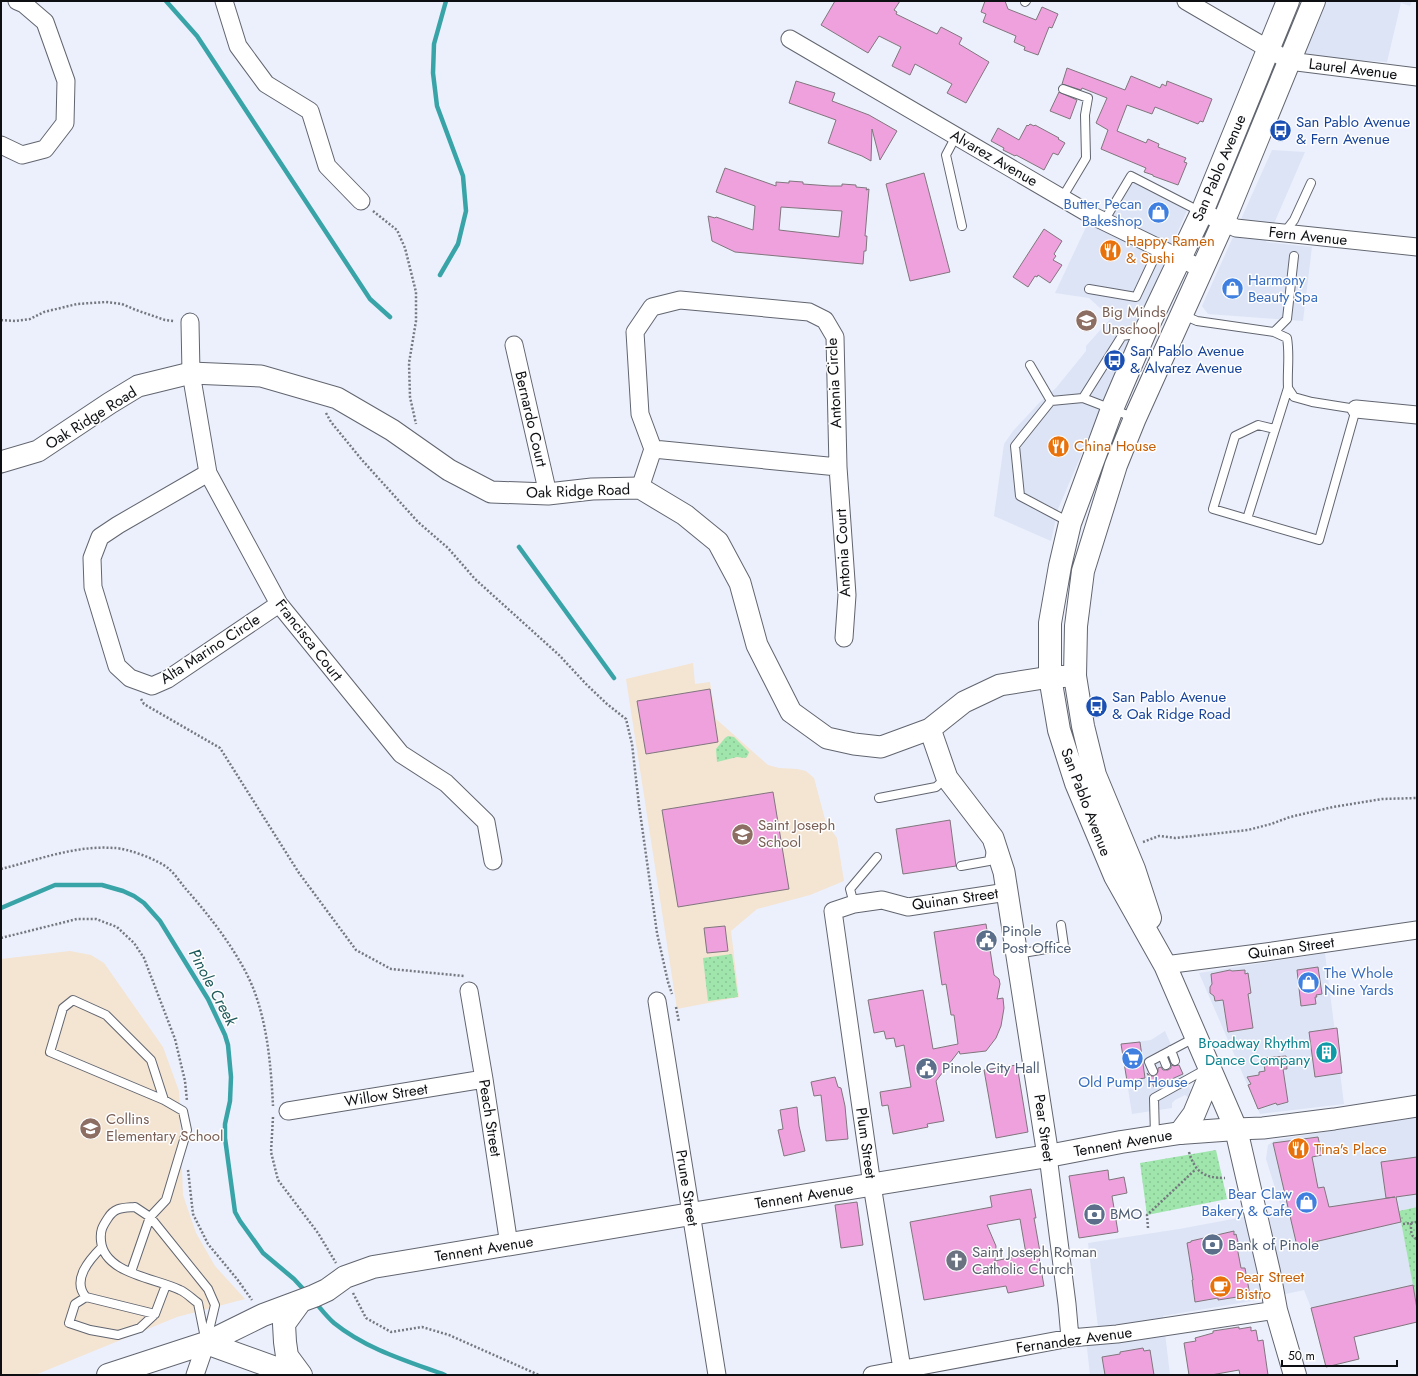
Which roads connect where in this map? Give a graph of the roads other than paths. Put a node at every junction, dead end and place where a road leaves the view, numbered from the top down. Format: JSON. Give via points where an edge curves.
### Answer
{"nodes":[{"id":1,"x":17,"y":1,"type":"edge"},
{"id":2,"x":224,"y":1,"type":"edge"},
{"id":3,"x":1288,"y":1,"type":"edge"},
{"id":4,"x":1314,"y":1,"type":"edge"},
{"id":5,"x":1195,"y":3,"type":"edge"},
{"id":6,"x":790,"y":39,"type":"dead end"},
{"id":7,"x":1269,"y":49,"type":"junction"},
{"id":8,"x":1289,"y":61,"type":"junction"},
{"id":9,"x":1417,"y":77,"type":"edge"},
{"id":10,"x":1064,"y":89,"type":"dead end"},
{"id":11,"x":956,"y":136,"type":"junction"},
{"id":12,"x":1,"y":145,"type":"edge"},
{"id":13,"x":1311,"y":183,"type":"dead end"},
{"id":14,"x":1062,"y":198,"type":"junction"},
{"id":15,"x":362,"y":201,"type":"road end"},
{"id":16,"x":1202,"y":212,"type":"junction"},
{"id":17,"x":1104,"y":221,"type":"junction"},
{"id":18,"x":1223,"y":223,"type":"junction"},
{"id":19,"x":962,"y":226,"type":"dead end"},
{"id":20,"x":1284,"y":233,"type":"junction"},
{"id":21,"x":1417,"y":247,"type":"edge"},
{"id":22,"x":1159,"y":248,"type":"junction"},
{"id":23,"x":1294,"y":256,"type":"dead end"},
{"id":24,"x":1180,"y":258,"type":"junction"},
{"id":25,"x":1202,"y":269,"type":"junction"},
{"id":26,"x":1089,"y":289,"type":"dead end"},
{"id":27,"x":1182,"y":314,"type":"junction"},
{"id":28,"x":190,"y":322,"type":"road end"},
{"id":29,"x":1145,"y":332,"type":"junction"},
{"id":30,"x":1274,"y":332,"type":"junction"},
{"id":31,"x":514,"y":344,"type":"dead end"},
{"id":32,"x":1030,"y":365,"type":"dead end"},
{"id":33,"x":191,"y":373,"type":"junction"},
{"id":34,"x":1288,"y":388,"type":"junction"},
{"id":35,"x":1083,"y":398,"type":"junction"},
{"id":36,"x":1051,"y":401,"type":"junction"},
{"id":37,"x":1112,"y":409,"type":"junction"},
{"id":38,"x":1356,"y":409,"type":"junction"},
{"id":39,"x":1417,"y":416,"type":"edge"},
{"id":40,"x":1135,"y":418,"type":"junction"},
{"id":41,"x":1275,"y":428,"type":"junction"},
{"id":42,"x":653,"y":449,"type":"junction"},
{"id":43,"x":1,"y":462,"type":"edge"},
{"id":44,"x":838,"y":467,"type":"junction"},
{"id":45,"x":208,"y":472,"type":"junction"},
{"id":46,"x":640,"y":488,"type":"junction"},
{"id":47,"x":548,"y":494,"type":"junction"},
{"id":48,"x":1247,"y":519,"type":"junction"},
{"id":49,"x":1070,"y":523,"type":"junction"},
{"id":50,"x":279,"y":604,"type":"junction"},
{"id":51,"x":844,"y":638,"type":"dead end"},
{"id":52,"x":1075,"y":676,"type":"junction"},
{"id":53,"x":1050,"y":677,"type":"junction"},
{"id":54,"x":930,"y":730,"type":"junction"},
{"id":55,"x":947,"y":778,"type":"junction"},
{"id":56,"x":879,"y":798,"type":"dead end"},
{"id":57,"x":993,"y":838,"type":"junction"},
{"id":58,"x":878,"y":857,"type":"dead end"},
{"id":59,"x":493,"y":861,"type":"dead end"},
{"id":60,"x":961,"y":866,"type":"dead end"},
{"id":61,"x":1007,"y":892,"type":"junction"},
{"id":62,"x":854,"y":904,"type":"junction"},
{"id":63,"x":833,"y":911,"type":"joint"},
{"id":64,"x":1061,"y":925,"type":"dead end"},
{"id":65,"x":1417,"y":930,"type":"edge"},
{"id":66,"x":1016,"y":954,"type":"junction"},
{"id":67,"x":1165,"y":964,"type":"junction"},
{"id":68,"x":469,"y":992,"type":"road end"},
{"id":69,"x":657,"y":1000,"type":"dead end"},
{"id":70,"x":1197,"y":1036,"type":"junction"},
{"id":71,"x":1171,"y":1050,"type":"junction"},
{"id":72,"x":1162,"y":1055,"type":"junction"},
{"id":73,"x":1175,"y":1060,"type":"dead end"},
{"id":74,"x":1166,"y":1065,"type":"dead end"},
{"id":75,"x":1210,"y":1070,"type":"junction"},
{"id":76,"x":1153,"y":1071,"type":"dead end"},
{"id":77,"x":484,"y":1079,"type":"junction"},
{"id":78,"x":1159,"y":1085,"type":"dead end"},
{"id":79,"x":1163,"y":1093,"type":"junction"},
{"id":80,"x":164,"y":1100,"type":"junction"},
{"id":81,"x":1417,"y":1106,"type":"edge"},
{"id":82,"x":278,"y":1112,"type":"road end"},
{"id":83,"x":1236,"y":1129,"type":"junction"},
{"id":84,"x":1155,"y":1137,"type":"junction"},
{"id":85,"x":1184,"y":1142,"type":"junction"},
{"id":86,"x":1048,"y":1156,"type":"junction"},
{"id":87,"x":872,"y":1185,"type":"junction"},
{"id":88,"x":691,"y":1214,"type":"junction"},
{"id":89,"x":150,"y":1216,"type":"junction"},
{"id":90,"x":509,"y":1245,"type":"junction"},
{"id":91,"x":102,"y":1247,"type":"junction"},
{"id":92,"x":131,"y":1272,"type":"junction"},
{"id":93,"x":166,"y":1285,"type":"junction"},
{"id":94,"x":86,"y":1297,"type":"junction"},
{"id":95,"x":300,"y":1302,"type":"junction"},
{"id":96,"x":1276,"y":1310,"type":"junction"},
{"id":97,"x":155,"y":1314,"type":"junction"},
{"id":98,"x":1070,"y":1338,"type":"junction"},
{"id":99,"x":206,"y":1342,"type":"junction"},
{"id":100,"x":903,"y":1373,"type":"edge"},
{"id":101,"x":108,"y":1375,"type":"edge"},
{"id":102,"x":195,"y":1375,"type":"edge"},
{"id":103,"x":295,"y":1375,"type":"edge"},
{"id":104,"x":301,"y":1375,"type":"edge"},
{"id":105,"x":717,"y":1375,"type":"edge"},
{"id":106,"x":872,"y":1375,"type":"edge"},
{"id":107,"x":1295,"y":1375,"type":"edge"}],
"edges":[{"from":1,"to":12,"type":"street","via":[[45,22],[66,81],[66,123],[45,149],[22,155]]},
{"from":2,"to":15,"type":"street","via":[[238,46],[266,84],[310,111],[327,166]]},
{"from":3,"to":7,"type":"main road","name":"San Pablo Avenue"},
{"from":4,"to":8,"type":"main road","name":"San Pablo Avenue"},
{"from":5,"to":7,"type":"street"},
{"from":6,"to":11,"type":"street","name":"Alvarez Avenue"},
{"from":7,"to":8,"type":"street"},
{"from":7,"to":16,"type":"main road","name":"San Pablo Avenue"},
{"from":8,"to":9,"type":"street","name":"Laurel Avenue"},
{"from":8,"to":18,"type":"main road","name":"San Pablo Avenue"},
{"from":10,"to":14,"type":"lane","via":[[1088,98],[1085,115],[1086,158]]},
{"from":11,"to":14,"type":"street","name":"Alvarez Avenue"},
{"from":11,"to":19,"type":"lane","via":[[946,155]]},
{"from":13,"to":20,"type":"lane","via":[[1294,220]]},
{"from":14,"to":17,"type":"street","name":"Alvarez Avenue"},
{"from":16,"to":17,"type":"lane","via":[[1130,176]]},
{"from":16,"to":18,"type":"street","name":"Fern Avenue"},
{"from":16,"to":24,"type":"main road","name":"San Pablo Avenue"},
{"from":17,"to":22,"type":"street","name":"Alvarez Avenue"},
{"from":18,"to":20,"type":"street","name":"Fern Avenue","via":[[1236,228]]},
{"from":18,"to":25,"type":"main road","name":"San Pablo Avenue"},
{"from":20,"to":21,"type":"street","name":"Fern Avenue"},
{"from":22,"to":24,"type":"street","name":"Alvarez Avenue"},
{"from":22,"to":26,"type":"lane","via":[[1136,297]]},
{"from":23,"to":30,"type":"lane","via":[[1287,319]]},
{"from":24,"to":25,"type":"street","name":"Alvarez Avenue"},
{"from":24,"to":29,"type":"main road","name":"San Pablo Avenue"},
{"from":25,"to":27,"type":"main road","name":"San Pablo Avenue"},
{"from":27,"to":30,"type":"lane","via":[[1196,321]]},
{"from":27,"to":40,"type":"main road","name":"San Pablo Avenue"},
{"from":28,"to":33,"type":"street","name":"Francisca Court"},
{"from":29,"to":35,"type":"lane","via":[[1122,336]]},
{"from":29,"to":37,"type":"main road","name":"San Pablo Avenue"},
{"from":30,"to":34,"type":"lane","via":[[1287,338]]},
{"from":31,"to":47,"type":"street","name":"Bernardo Court"},
{"from":32,"to":36,"type":"lane"},
{"from":33,"to":43,"type":"street","name":"Oak Ridge Road","via":[[138,386],[38,451]]},
{"from":33,"to":45,"type":"street","name":"Francisca Court"},
{"from":33,"to":47,"type":"street","name":"Oak Ridge Road","via":[[261,376],[337,398],[392,430],[449,470],[491,492]]},
{"from":34,"to":38,"type":"lane","via":[[1294,397]]},
{"from":34,"to":41,"type":"lane"},
{"from":35,"to":36,"type":"lane"},
{"from":35,"to":37,"type":"lane"},
{"from":36,"to":49,"type":"lane","via":[[1015,446],[1020,496]]},
{"from":37,"to":40,"type":"lane"},
{"from":37,"to":49,"type":"main road","name":"San Pablo Avenue"},
{"from":38,"to":39,"type":"street"},
{"from":38,"to":48,"type":"lane","via":[[1319,540]]},
{"from":40,"to":52,"type":"main road","name":"San Pablo Avenue","via":[[1116,465],[1083,571],[1076,626]]},
{"from":41,"to":48,"type":"lane"},
{"from":41,"to":48,"type":"lane","via":[[1258,425],[1235,436],[1213,509]]},
{"from":42,"to":44,"type":"street"},
{"from":42,"to":44,"type":"street","name":"Antonia Circle","via":[[640,414],[635,332],[652,307],[680,300],[809,312],[825,320],[835,337]]},
{"from":42,"to":46,"type":"street"},
{"from":44,"to":51,"type":"street","name":"Antonia Court","via":[[847,595]]},
{"from":45,"to":50,"type":"street","name":"Francisca Court"},
{"from":45,"to":50,"type":"street","name":"Alta Marino Circle","via":[[100,537],[92,558],[93,587],[117,666],[130,678],[152,686],[168,679]]},
{"from":46,"to":47,"type":"street","name":"Oak Ridge Road","via":[[592,489]]},
{"from":46,"to":54,"type":"street","name":"Oak Ridge Road","via":[[685,514],[718,542],[740,583],[757,645],[791,712],[827,738],[854,744],[881,747]]},
{"from":49,"to":53,"type":"main road","name":"San Pablo Avenue","via":[[1050,623]]},
{"from":50,"to":59,"type":"street","name":"Francisca Court","via":[[401,754],[446,783],[486,822]]},
{"from":52,"to":53,"type":"street","name":"Oak Ridge Road"},
{"from":52,"to":67,"type":"main road","name":"San Pablo Avenue","via":[[1096,776],[1134,869]]},
{"from":53,"to":54,"type":"street","name":"Oak Ridge Road","via":[[1000,685],[964,702]]},
{"from":53,"to":67,"type":"main road","name":"San Pablo Avenue","via":[[1059,730],[1076,783],[1116,876]]},
{"from":54,"to":55,"type":"street","name":"Pear Street"},
{"from":55,"to":56,"type":"lane","via":[[936,787]]},
{"from":55,"to":57,"type":"street","name":"Pear Street"},
{"from":57,"to":60,"type":"lane","via":[[989,861]]},
{"from":57,"to":61,"type":"street","name":"Pear Street","via":[[1004,872]]},
{"from":58,"to":62,"type":"lane","via":[[850,889]]},
{"from":61,"to":62,"type":"street","name":"Quinan Street","via":[[908,907],[882,900]]},
{"from":61,"to":66,"type":"street","name":"Pear Street"},
{"from":62,"to":63,"type":"street","name":"Quinan Street"},
{"from":63,"to":87,"type":"street","name":"Plum Street"},
{"from":64,"to":66,"type":"lane","via":[[1064,946]]},
{"from":65,"to":67,"type":"street","name":"Quinan Street"},
{"from":66,"to":86,"type":"street","name":"Pear Street"},
{"from":67,"to":70,"type":"main road","name":"San Pablo Avenue"},
{"from":68,"to":77,"type":"street","name":"Peach Street"},
{"from":69,"to":88,"type":"street","name":"Prune Street"},
{"from":70,"to":71,"type":"lane"},
{"from":70,"to":75,"type":"main road","name":"San Pablo Avenue"},
{"from":71,"to":72,"type":"lane"},
{"from":71,"to":73,"type":"lane"},
{"from":72,"to":74,"type":"lane"},
{"from":72,"to":76,"type":"lane","via":[[1149,1062]]},
{"from":75,"to":79,"type":"lane","via":[[1182,1078]]},
{"from":75,"to":83,"type":"main road","name":"San Pablo Avenue"},
{"from":75,"to":85,"type":"main road"},
{"from":77,"to":82,"type":"street","name":"Willow Street"},
{"from":77,"to":90,"type":"street","name":"Peach Street"},
{"from":78,"to":79,"type":"lane"},
{"from":79,"to":84,"type":"lane","via":[[1154,1098]]},
{"from":80,"to":80,"type":"lane","via":[[151,1060],[106,1015],[72,1000],[63,1008],[50,1052]]},
{"from":80,"to":89,"type":"lane","via":[[183,1111],[186,1130],[166,1200]]},
{"from":81,"to":83,"type":"street","name":"Tennent Avenue","via":[[1334,1119]]},
{"from":83,"to":85,"type":"main road","name":"Tennent Avenue"},
{"from":83,"to":96,"type":"main road","name":"San Pablo Avenue"},
{"from":84,"to":85,"type":"main road","name":"Tennent Avenue"},
{"from":84,"to":86,"type":"main road","name":"Tennent Avenue"},
{"from":86,"to":87,"type":"main road","name":"Tennent Avenue"},
{"from":86,"to":98,"type":"street","name":"Pear Street"},
{"from":87,"to":88,"type":"main road","name":"Tennent Avenue"},
{"from":87,"to":100,"type":"street","name":"Plum Street"},
{"from":88,"to":90,"type":"main road","name":"Tennent Avenue"},
{"from":88,"to":105,"type":"street","name":"Prune Street"},
{"from":89,"to":91,"type":"lane","via":[[135,1207],[120,1208],[109,1216],[100,1231]]},
{"from":89,"to":92,"type":"lane"},
{"from":89,"to":99,"type":"lane","via":[[208,1289],[215,1306]]},
{"from":90,"to":95,"type":"main road","name":"Tennent Avenue","via":[[373,1267],[345,1277],[327,1290]]},
{"from":91,"to":92,"type":"lane","via":[[109,1260]]},
{"from":91,"to":94,"type":"lane","via":[[84,1268],[81,1282],[82,1292]]},
{"from":92,"to":93,"type":"lane"},
{"from":93,"to":97,"type":"lane"},
{"from":93,"to":99,"type":"lane","via":[[181,1290],[198,1303]]},
{"from":94,"to":97,"type":"lane"},
{"from":94,"to":97,"type":"lane","via":[[75,1304],[69,1323],[90,1330],[118,1336],[140,1328]]},
{"from":95,"to":99,"type":"main road","name":"Tennent Avenue","via":[[262,1315]]},
{"from":95,"to":104,"type":"main road","via":[[284,1324],[287,1356]]},
{"from":96,"to":98,"type":"street","name":"Fernandez Avenue","via":[[1117,1334]]},
{"from":96,"to":107,"type":"main road","name":"San Pablo Avenue"},
{"from":98,"to":100,"type":"street","name":"Fernandez Avenue"},
{"from":99,"to":101,"type":"main road","name":"Tennent Avenue"},
{"from":99,"to":102,"type":"street"},
{"from":99,"to":103,"type":"main road"},
{"from":100,"to":106,"type":"street","name":"Fernandez Avenue"}]}
